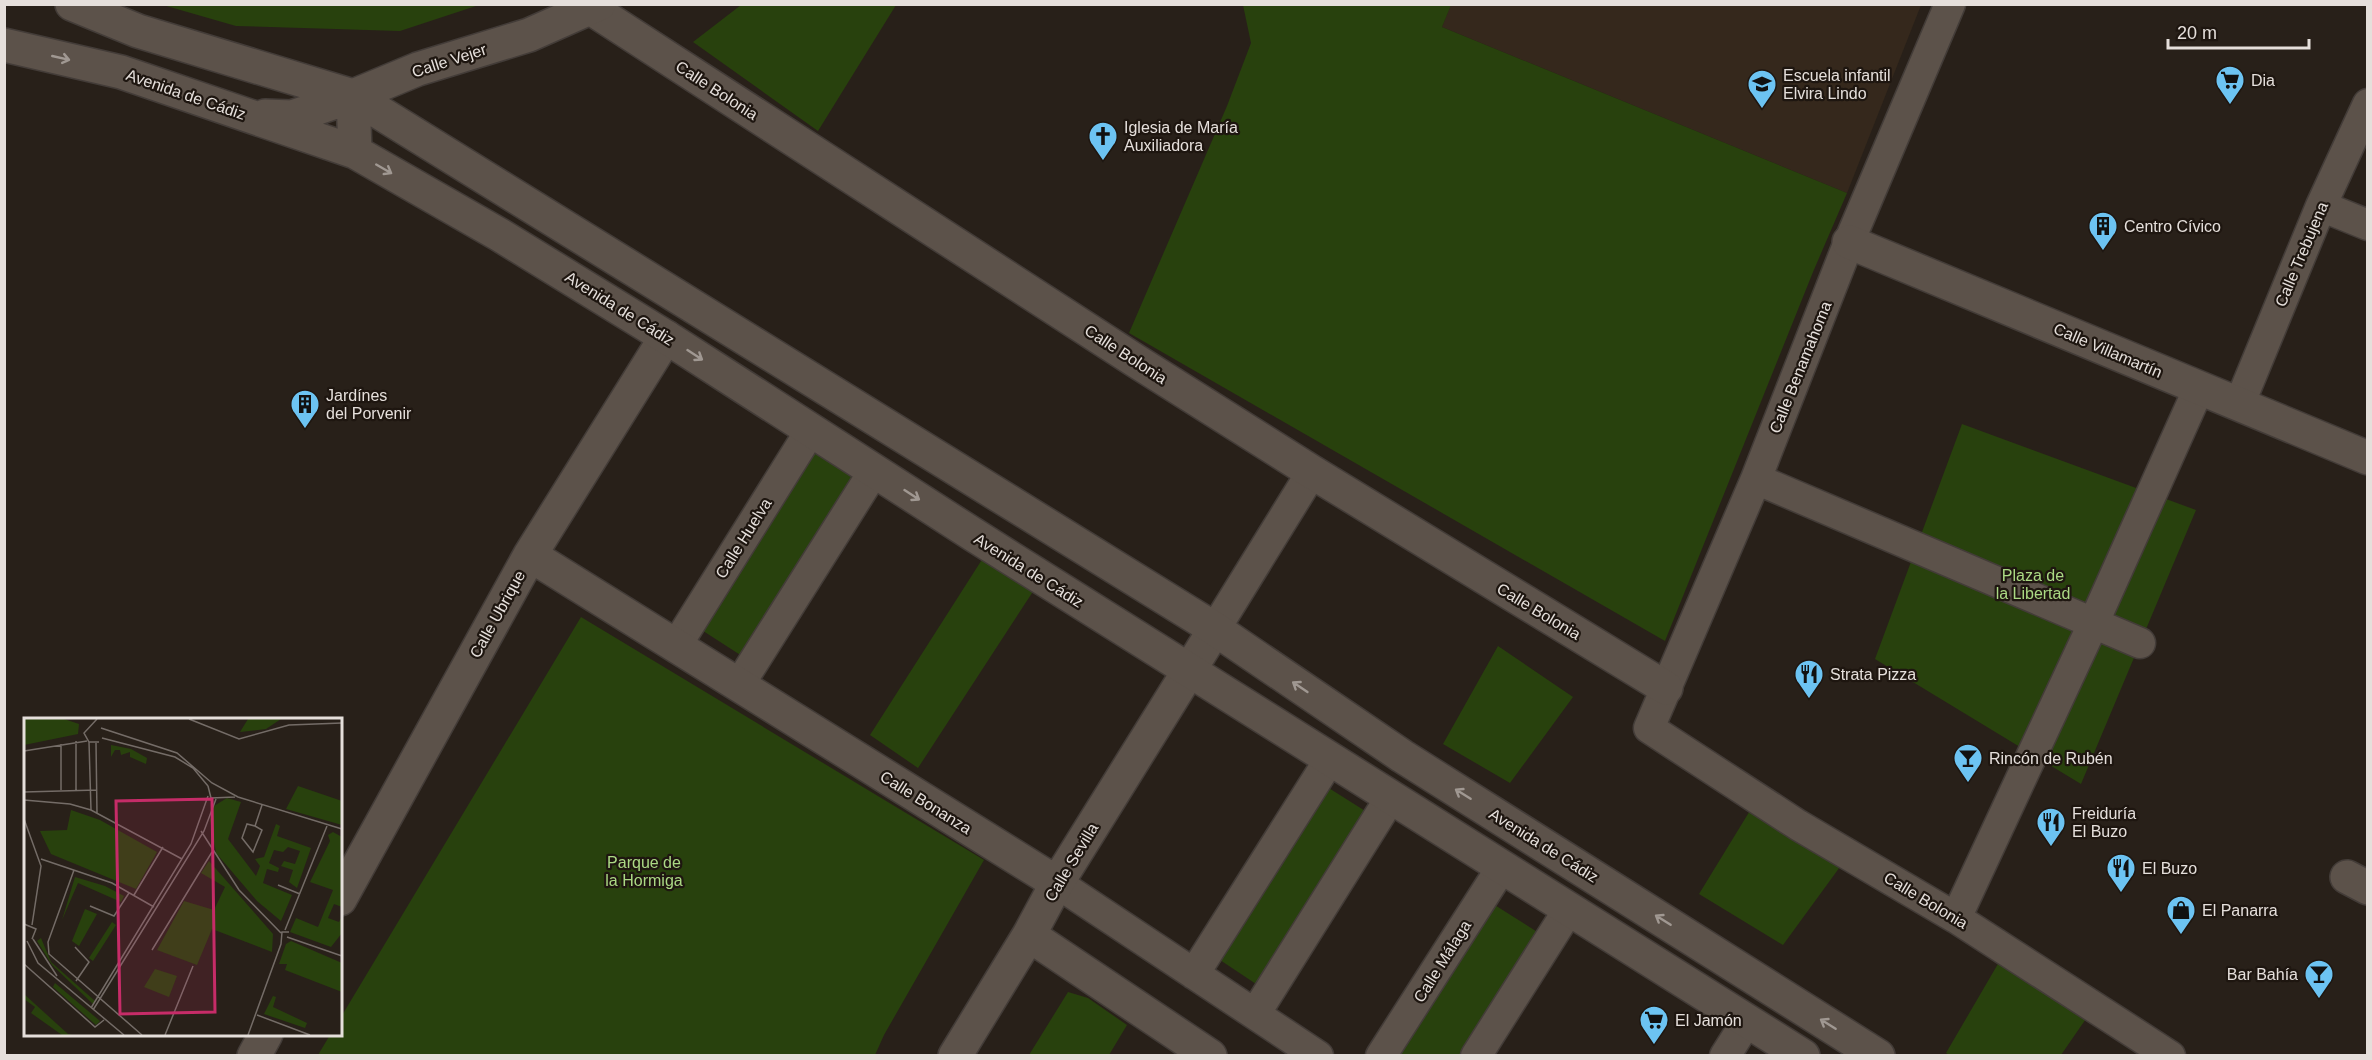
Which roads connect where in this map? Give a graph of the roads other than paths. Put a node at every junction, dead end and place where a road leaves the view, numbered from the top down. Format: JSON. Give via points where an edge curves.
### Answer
{"nodes":[{"id":1,"x":72,"y":4,"type":"edge"},
{"id":2,"x":1950,"y":4,"type":"edge"},
{"id":3,"x":595,"y":7,"type":"edge"},
{"id":4,"x":4,"y":45,"type":"edge"},
{"id":5,"x":353,"y":96,"type":"junction"},
{"id":6,"x":2367,"y":104,"type":"edge"},
{"id":7,"x":245,"y":115,"type":"junction"},
{"id":8,"x":355,"y":152,"type":"junction"},
{"id":9,"x":2321,"y":206,"type":"junction"},
{"id":10,"x":2367,"y":225,"type":"edge"},
{"id":11,"x":1849,"y":242,"type":"junction"},
{"id":12,"x":666,"y":337,"type":"junction"},
{"id":13,"x":2199,"y":388,"type":"junction"},
{"id":14,"x":2239,"y":405,"type":"junction"},
{"id":15,"x":811,"y":430,"type":"junction"},
{"id":16,"x":2367,"y":458,"type":"edge"},
{"id":17,"x":874,"y":471,"type":"junction"},
{"id":18,"x":1312,"y":472,"type":"junction"},
{"id":19,"x":1756,"y":479,"type":"junction"},
{"id":20,"x":530,"y":555,"type":"junction"},
{"id":21,"x":2094,"y":622,"type":"junction"},
{"id":22,"x":1215,"y":629,"type":"junction"},
{"id":23,"x":2140,"y":643,"type":"dead end"},
{"id":24,"x":676,"y":646,"type":"junction"},
{"id":25,"x":1189,"y":670,"type":"junction"},
{"id":26,"x":739,"y":685,"type":"junction"},
{"id":27,"x":1666,"y":688,"type":"junction"},
{"id":28,"x":1649,"y":728,"type":"joint"},
{"id":29,"x":1330,"y":759,"type":"junction"},
{"id":30,"x":1391,"y":797,"type":"junction"},
{"id":31,"x":1502,"y":867,"type":"junction"},
{"id":32,"x":1057,"y":883,"type":"junction"},
{"id":33,"x":342,"y":895,"type":"edge"},
{"id":34,"x":1569,"y":909,"type":"junction"},
{"id":35,"x":1956,"y":918,"type":"junction"},
{"id":36,"x":1029,"y":935,"type":"junction"},
{"id":37,"x":1194,"y":974,"type":"junction"},
{"id":38,"x":1255,"y":1014,"type":"junction"},
{"id":39,"x":1747,"y":1021,"type":"junction"},
{"id":40,"x":265,"y":1036,"type":"edge"},
{"id":41,"x":254,"y":1056,"type":"edge"},
{"id":42,"x":955,"y":1056,"type":"edge"},
{"id":43,"x":1210,"y":1056,"type":"edge"},
{"id":44,"x":1318,"y":1056,"type":"edge"},
{"id":45,"x":1382,"y":1056,"type":"edge"},
{"id":46,"x":1476,"y":1056,"type":"edge"},
{"id":47,"x":1725,"y":1056,"type":"edge"},
{"id":48,"x":1803,"y":1056,"type":"edge"},
{"id":49,"x":1878,"y":1056,"type":"edge"},
{"id":50,"x":2170,"y":1056,"type":"edge"}],
"edges":[{"from":1,"to":5,"type":"street","name":"Avenida de Cádiz","via":[[138,31]]},
{"from":2,"to":11,"type":"street","name":"Calle Benamahoma"},
{"from":3,"to":5,"type":"street","name":"Calle Vejer","via":[[529,35],[418,69]]},
{"from":3,"to":18,"type":"street","name":"Calle Bolonia"},
{"from":4,"to":7,"type":"street","name":"Avenida de Cádiz","one_way":true,"via":[[121,72]]},
{"from":5,"to":7,"type":"street","name":"Calle Vejer","via":[[292,117]]},
{"from":5,"to":8,"type":"street"},
{"from":5,"to":22,"type":"street","name":"Avenida de Cádiz"},
{"from":6,"to":9,"type":"street","name":"Calle Trebujena"},
{"from":7,"to":8,"type":"street","name":"Avenida de Cádiz"},
{"from":8,"to":12,"type":"street","name":"Avenida de Cádiz","one_way":true},
{"from":9,"to":10,"type":"street"},
{"from":9,"to":14,"type":"street","name":"Calle Trebujena"},
{"from":11,"to":13,"type":"street","name":"Calle Villamartín"},
{"from":11,"to":19,"type":"street","name":"Calle Benamahoma"},
{"from":12,"to":15,"type":"street","name":"Avenida de Cádiz","one_way":true},
{"from":12,"to":20,"type":"street","name":"Calle Ubrique"},
{"from":13,"to":14,"type":"street","name":"Calle Villamartín"},
{"from":13,"to":21,"type":"street"},
{"from":14,"to":16,"type":"street","name":"Calle Villamartín"},
{"from":15,"to":17,"type":"street","name":"Avenida de Cádiz"},
{"from":15,"to":24,"type":"street","name":"Calle Huelva"},
{"from":17,"to":25,"type":"street","name":"Avenida de Cádiz","one_way":true},
{"from":17,"to":26,"type":"street"},
{"from":18,"to":22,"type":"street"},
{"from":18,"to":27,"type":"street","name":"Calle Bolonia"},
{"from":19,"to":21,"type":"street"},
{"from":19,"to":27,"type":"street","name":"Calle Benamahoma"},
{"from":20,"to":24,"type":"street","name":"Calle Bonanza"},
{"from":20,"to":33,"type":"street","name":"Calle Ubrique"},
{"from":21,"to":23,"type":"street"},
{"from":21,"to":35,"type":"street"},
{"from":22,"to":25,"type":"street"},
{"from":49,"to":22,"type":"street","name":"Avenida de Cádiz","one_way":true,"via":[[1402,756]]},
{"from":24,"to":26,"type":"street","name":"Calle Bonanza"},
{"from":25,"to":29,"type":"street","name":"Avenida de Cádiz"},
{"from":25,"to":32,"type":"street","name":"Calle Sevilla"},
{"from":26,"to":32,"type":"street","name":"Calle Bonanza"},
{"from":27,"to":28,"type":"street","name":"Calle Benamahoma"},
{"from":28,"to":35,"type":"street","name":"Calle Bolonia","via":[[1798,825]]},
{"from":29,"to":30,"type":"street","name":"Avenida de Cádiz"},
{"from":29,"to":37,"type":"street"},
{"from":30,"to":31,"type":"street","name":"Avenida de Cádiz"},
{"from":30,"to":38,"type":"street"},
{"from":31,"to":34,"type":"street","name":"Avenida de Cádiz"},
{"from":31,"to":45,"type":"street","name":"Calle Málaga"},
{"from":32,"to":36,"type":"street","name":"Calle Sevilla"},
{"from":32,"to":37,"type":"street","name":"Calle Bonanza"},
{"from":34,"to":39,"type":"street","name":"Avenida de Cádiz"},
{"from":34,"to":46,"type":"street"},
{"from":35,"to":50,"type":"street","name":"Calle Bolonia"},
{"from":36,"to":42,"type":"street","name":"Calle Sevilla"},
{"from":36,"to":43,"type":"street"},
{"from":37,"to":38,"type":"street","name":"Calle Bonanza"},
{"from":38,"to":44,"type":"street","name":"Calle Bonanza"},
{"from":39,"to":47,"type":"street"},
{"from":39,"to":48,"type":"street","name":"Avenida de Cádiz"},
{"from":40,"to":41,"type":"street"}]}
